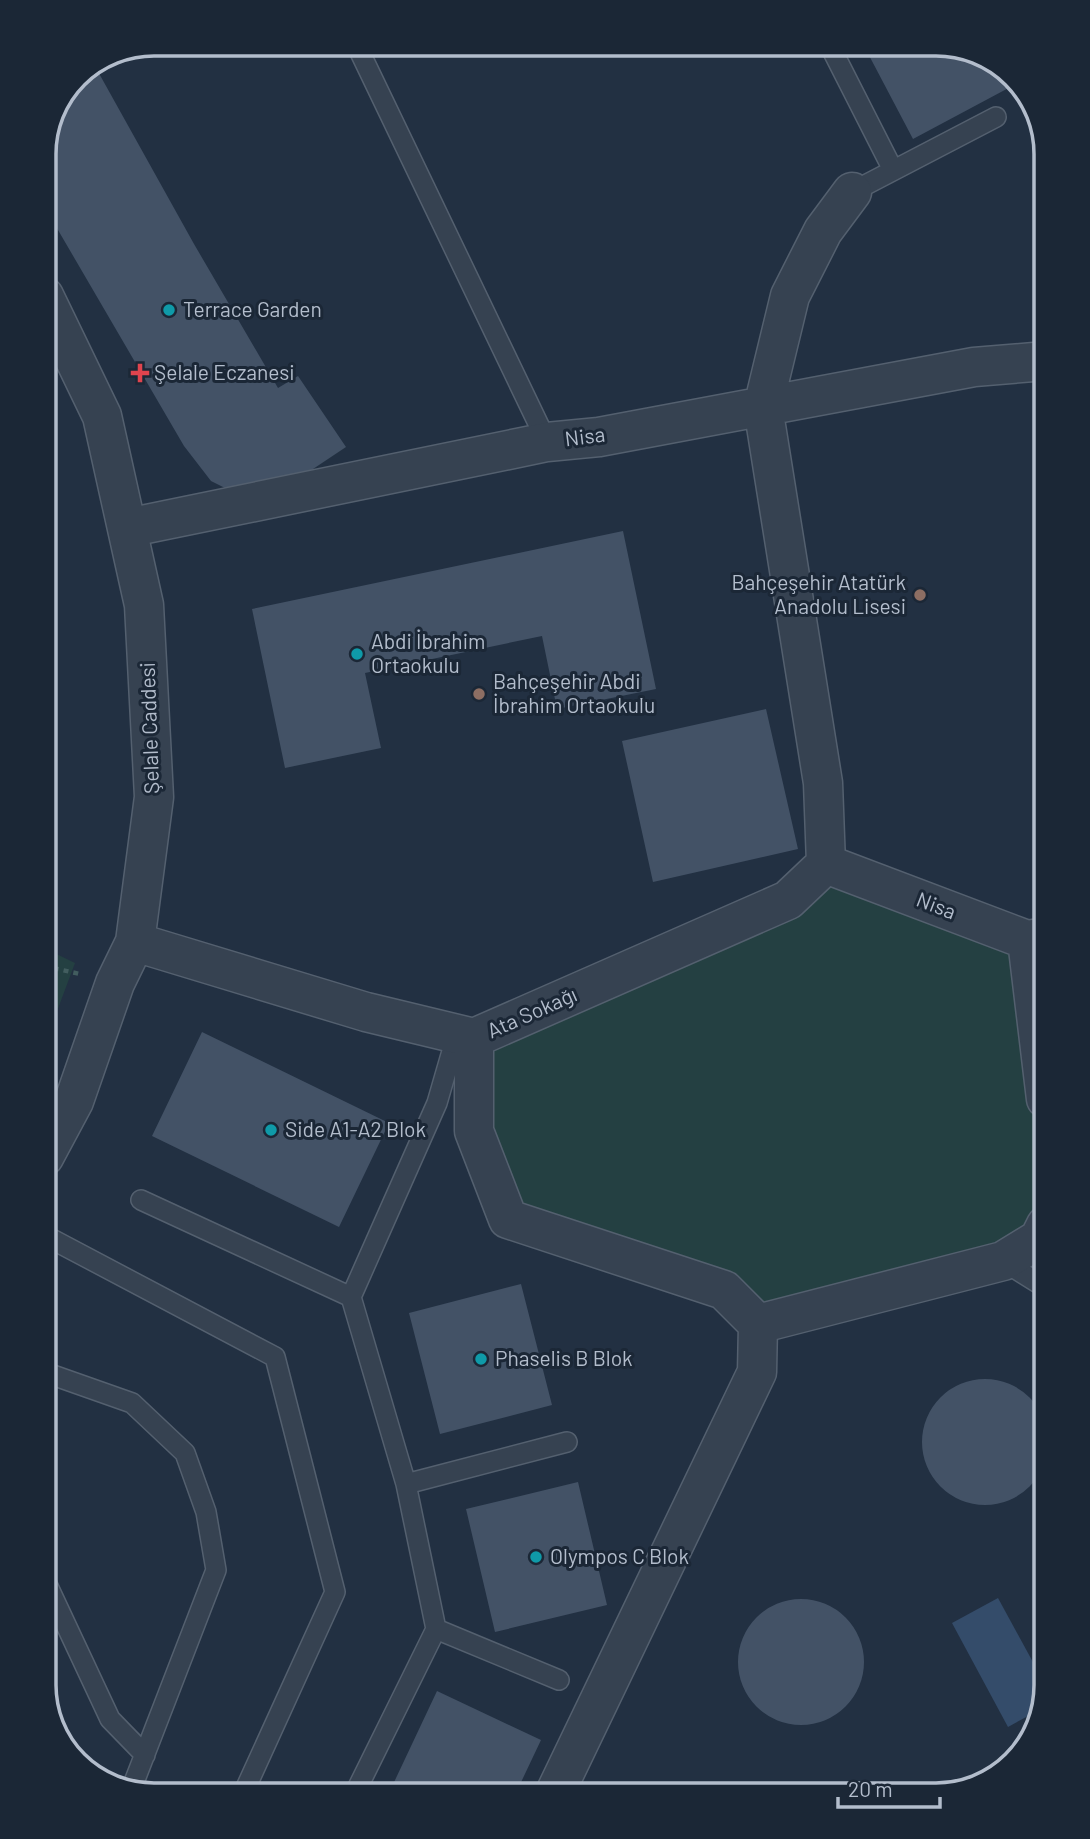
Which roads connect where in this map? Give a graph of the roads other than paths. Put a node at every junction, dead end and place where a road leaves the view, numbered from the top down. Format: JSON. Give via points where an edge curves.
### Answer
{"nodes":[{"id":1,"x":362,"y":56,"type":"edge"},
{"id":2,"x":835,"y":56,"type":"edge"},
{"id":3,"x":996,"y":117,"type":"dead end"},
{"id":4,"x":893,"y":170,"type":"junction"},
{"id":5,"x":852,"y":192,"type":"joint"},
{"id":6,"x":56,"y":323,"type":"edge"},
{"id":7,"x":1034,"y":362,"type":"edge"},
{"id":8,"x":763,"y":407,"type":"junction"},
{"id":9,"x":547,"y":442,"type":"junction"},
{"id":10,"x":127,"y":528,"type":"junction"},
{"id":11,"x":826,"y":864,"type":"junction"},
{"id":12,"x":1034,"y":938,"type":"edge"},
{"id":13,"x":135,"y":942,"type":"junction"},
{"id":14,"x":466,"y":1036,"type":"junction"},
{"id":15,"x":56,"y":1135,"type":"edge"},
{"id":16,"x":141,"y":1200,"type":"dead end"},
{"id":17,"x":56,"y":1241,"type":"edge"},
{"id":18,"x":1034,"y":1242,"type":"edge"},
{"id":19,"x":1003,"y":1261,"type":"junction"},
{"id":20,"x":1034,"y":1280,"type":"edge"},
{"id":21,"x":351,"y":1297,"type":"junction"},
{"id":22,"x":758,"y":1324,"type":"junction"},
{"id":23,"x":56,"y":1376,"type":"edge"},
{"id":24,"x":567,"y":1442,"type":"dead end"},
{"id":25,"x":406,"y":1484,"type":"junction"},
{"id":26,"x":56,"y":1604,"type":"edge"},
{"id":27,"x":436,"y":1629,"type":"junction"},
{"id":28,"x":558,"y":1680,"type":"dead end"},
{"id":29,"x":145,"y":1755,"type":"junction"},
{"id":30,"x":135,"y":1781,"type":"edge"},
{"id":31,"x":248,"y":1783,"type":"edge"},
{"id":32,"x":360,"y":1783,"type":"edge"},
{"id":33,"x":560,"y":1783,"type":"edge"}],
"edges":[{"from":1,"to":9,"type":"lane"},
{"from":2,"to":4,"type":"lane"},
{"from":3,"to":4,"type":"lane"},
{"from":4,"to":5,"type":"lane"},
{"from":5,"to":8,"type":"street","via":[[823,231],[790,296]]},
{"from":6,"to":10,"type":"street","name":"Şelale Caddesi","via":[[102,416]]},
{"from":7,"to":8,"type":"street","name":"Nisa","via":[[974,367]]},
{"from":8,"to":9,"type":"street","name":"Nisa"},
{"from":8,"to":11,"type":"street","via":[[822,783]]},
{"from":9,"to":10,"type":"street","name":"Nisa"},
{"from":10,"to":13,"type":"street","name":"Şelale Caddesi","via":[[144,605],[154,797]]},
{"from":11,"to":12,"type":"street","name":"Nisa"},
{"from":11,"to":14,"type":"street","name":"Ata Sokağı","via":[[788,901]]},
{"from":13,"to":14,"type":"street","name":"Ata Sokağı","via":[[366,1012]]},
{"from":13,"to":15,"type":"street","name":"Şelale Caddesi","via":[[115,983],[74,1101]]},
{"from":14,"to":21,"type":"lane"},
{"from":14,"to":22,"type":"street","via":[[474,1131],[508,1219],[724,1290]]},
{"from":16,"to":21,"type":"lane"},
{"from":17,"to":31,"type":"lane","via":[[275,1356],[335,1592]]},
{"from":18,"to":19,"type":"street"},
{"from":19,"to":20,"type":"lane"},
{"from":19,"to":22,"type":"street"},
{"from":21,"to":25,"type":"lane"},
{"from":22,"to":33,"type":"street","via":[[757,1372]]},
{"from":23,"to":29,"type":"lane","via":[[132,1403],[185,1453],[206,1512],[216,1570]]},
{"from":24,"to":25,"type":"lane"},
{"from":25,"to":27,"type":"lane"},
{"from":26,"to":29,"type":"lane","via":[[110,1719]]},
{"from":27,"to":28,"type":"lane"},
{"from":27,"to":32,"type":"lane"},
{"from":29,"to":30,"type":"lane"}]}
